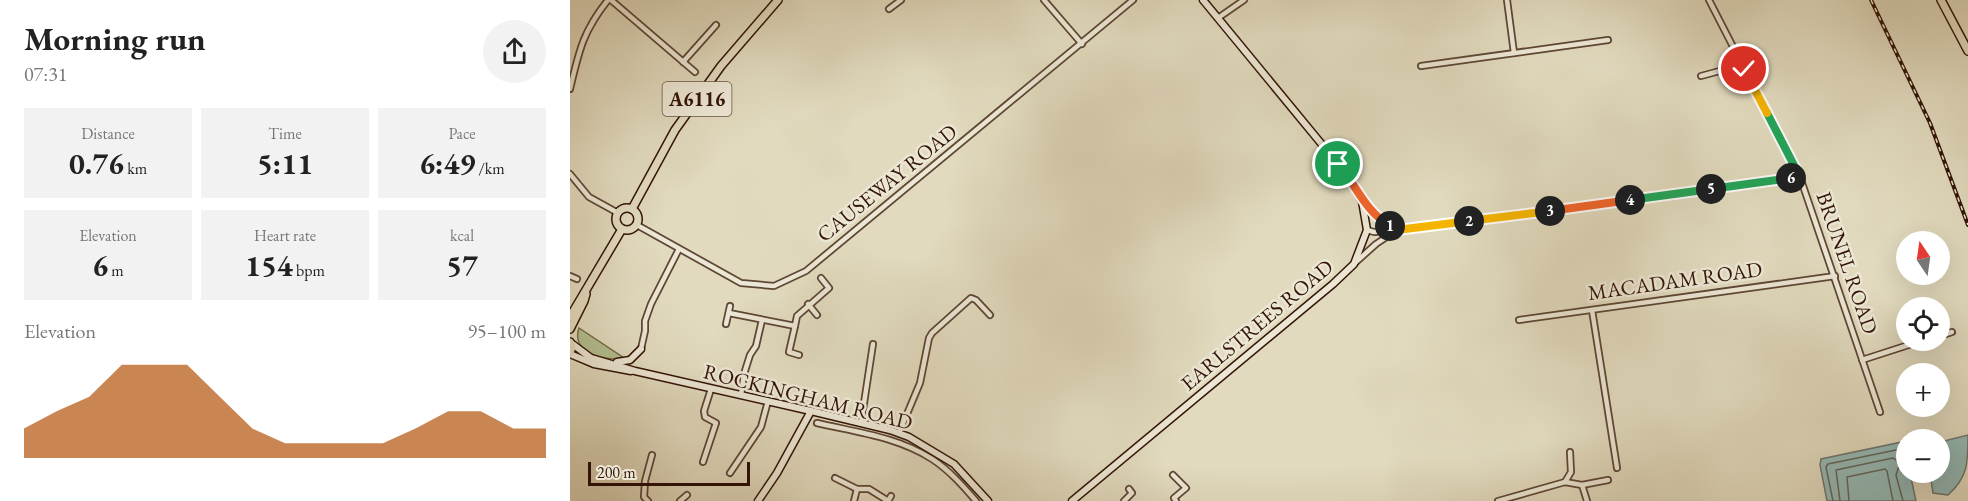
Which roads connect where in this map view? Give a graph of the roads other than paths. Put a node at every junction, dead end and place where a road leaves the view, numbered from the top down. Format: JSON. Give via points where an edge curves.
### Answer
{"nodes":[{"id":1,"x":609,"y":0,"type":"edge"},
{"id":2,"x":778,"y":0,"type":"edge"},
{"id":3,"x":901,"y":0,"type":"edge"},
{"id":4,"x":1044,"y":0,"type":"edge"},
{"id":5,"x":1134,"y":0,"type":"edge"},
{"id":6,"x":1203,"y":0,"type":"edge"},
{"id":7,"x":1244,"y":0,"type":"edge"},
{"id":8,"x":1507,"y":0,"type":"edge"},
{"id":9,"x":1709,"y":0,"type":"edge"},
{"id":10,"x":1941,"y":0,"type":"edge"},
{"id":11,"x":889,"y":9,"type":"dead end"},
{"id":12,"x":1218,"y":18,"type":"junction"},
{"id":13,"x":716,"y":25,"type":"dead end"},
{"id":14,"x":1608,"y":40,"type":"dead end"},
{"id":15,"x":1082,"y":44,"type":"junction"},
{"id":16,"x":1968,"y":51,"type":"edge"},
{"id":17,"x":1514,"y":53,"type":"junction"},
{"id":18,"x":683,"y":62,"type":"junction"},
{"id":19,"x":1741,"y":63,"type":"junction"},
{"id":20,"x":1421,"y":66,"type":"dead end"},
{"id":21,"x":695,"y":72,"type":"dead end"},
{"id":22,"x":1701,"y":76,"type":"dead end"},
{"id":23,"x":570,"y":89,"type":"edge"},
{"id":24,"x":570,"y":174,"type":"edge"},
{"id":25,"x":1800,"y":177,"type":"junction"},
{"id":26,"x":1362,"y":201,"type":"junction"},
{"id":27,"x":632,"y":209,"type":"junction"},
{"id":28,"x":618,"y":213,"type":"junction"},
{"id":29,"x":637,"y":225,"type":"junction"},
{"id":30,"x":622,"y":229,"type":"junction"},
{"id":31,"x":1366,"y":230,"type":"junction"},
{"id":32,"x":1397,"y":230,"type":"junction"},
{"id":33,"x":679,"y":249,"type":"junction"},
{"id":34,"x":1354,"y":264,"type":"junction"},
{"id":35,"x":570,"y":276,"type":"edge"},
{"id":36,"x":1835,"y":276,"type":"junction"},
{"id":37,"x":821,"y":278,"type":"dead end"},
{"id":38,"x":577,"y":279,"type":"dead end"},
{"id":39,"x":586,"y":292,"type":"junction"},
{"id":40,"x":808,"y":304,"type":"junction"},
{"id":41,"x":730,"y":306,"type":"dead end"},
{"id":42,"x":1592,"y":310,"type":"junction"},
{"id":43,"x":729,"y":313,"type":"junction"},
{"id":44,"x":817,"y":315,"type":"dead end"},
{"id":45,"x":990,"y":315,"type":"dead end"},
{"id":46,"x":570,"y":317,"type":"edge"},
{"id":47,"x":762,"y":320,"type":"junction"},
{"id":48,"x":1519,"y":320,"type":"dead end"},
{"id":49,"x":726,"y":324,"type":"dead end"},
{"id":50,"x":795,"y":326,"type":"junction"},
{"id":51,"x":570,"y":329,"type":"edge"},
{"id":52,"x":570,"y":343,"type":"edge"},
{"id":53,"x":873,"y":344,"type":"dead end"},
{"id":54,"x":641,"y":349,"type":"joint"},
{"id":55,"x":1896,"y":349,"type":"edge"},
{"id":56,"x":570,"y":353,"type":"edge"},
{"id":57,"x":799,"y":355,"type":"dead end"},
{"id":58,"x":596,"y":360,"type":"junction"},
{"id":59,"x":1862,"y":360,"type":"junction"},
{"id":60,"x":635,"y":371,"type":"junction"},
{"id":61,"x":711,"y":389,"type":"junction"},
{"id":62,"x":741,"y":395,"type":"junction"},
{"id":63,"x":768,"y":401,"type":"junction"},
{"id":64,"x":811,"y":411,"type":"junction"},
{"id":65,"x":1880,"y":412,"type":"dead end"},
{"id":66,"x":817,"y":423,"type":"dead end"},
{"id":67,"x":861,"y":423,"type":"junction"},
{"id":68,"x":899,"y":433,"type":"junction"},
{"id":69,"x":1570,"y":452,"type":"dead end"},
{"id":70,"x":652,"y":455,"type":"dead end"},
{"id":71,"x":703,"y":462,"type":"dead end"},
{"id":72,"x":1617,"y":468,"type":"dead end"},
{"id":73,"x":730,"y":474,"type":"dead end"},
{"id":74,"x":1173,"y":475,"type":"dead end"},
{"id":75,"x":835,"y":478,"type":"dead end"},
{"id":76,"x":1608,"y":480,"type":"dead end"},
{"id":77,"x":1565,"y":482,"type":"junction"},
{"id":78,"x":1582,"y":485,"type":"junction"},
{"id":79,"x":857,"y":489,"type":"junction"},
{"id":80,"x":687,"y":495,"type":"dead end"},
{"id":81,"x":891,"y":496,"type":"dead end"},
{"id":82,"x":1136,"y":498,"type":"dead end"},
{"id":83,"x":1508,"y":500,"type":"edge"},
{"id":84,"x":648,"y":501,"type":"edge"},
{"id":85,"x":680,"y":501,"type":"edge"},
{"id":86,"x":758,"y":501,"type":"edge"},
{"id":87,"x":854,"y":501,"type":"edge"},
{"id":88,"x":976,"y":501,"type":"edge"},
{"id":89,"x":988,"y":501,"type":"edge"},
{"id":90,"x":1072,"y":501,"type":"edge"},
{"id":91,"x":1124,"y":501,"type":"edge"},
{"id":92,"x":1176,"y":501,"type":"edge"},
{"id":93,"x":1498,"y":501,"type":"edge"},
{"id":94,"x":1587,"y":501,"type":"edge"}],
"edges":[{"from":1,"to":18,"type":"street"},
{"from":1,"to":23,"type":"street","via":[[587,31]]},
{"from":2,"to":27,"type":"main road","number":"A6116","via":[[720,66],[675,130]]},
{"from":3,"to":11,"type":"street"},
{"from":4,"to":15,"type":"street"},
{"from":5,"to":15,"type":"street","name":"CAUSEWAY ROAD"},
{"from":6,"to":12,"type":"street","name":"EARLSTREES ROAD"},
{"from":7,"to":12,"type":"street"},
{"from":8,"to":17,"type":"street"},
{"from":9,"to":19,"type":"street","name":"BRUNEL ROAD"},
{"from":10,"to":16,"type":"main road"},
{"from":12,"to":26,"type":"street","name":"EARLSTREES ROAD","via":[[1343,170]]},
{"from":13,"to":18,"type":"street"},
{"from":14,"to":17,"type":"street"},
{"from":15,"to":33,"type":"street","name":"CAUSEWAY ROAD","via":[[806,271],[774,286],[741,283]]},
{"from":17,"to":20,"type":"street"},
{"from":18,"to":21,"type":"street"},
{"from":19,"to":22,"type":"street"},
{"from":19,"to":25,"type":"street","name":"BRUNEL ROAD"},
{"from":24,"to":28,"type":"street","via":[[589,197]]},
{"from":25,"to":32,"type":"street"},
{"from":25,"to":36,"type":"street","name":"BRUNEL ROAD"},
{"from":26,"to":31,"type":"street","name":"EARLSTREES ROAD"},
{"from":26,"to":32,"type":"street","via":[[1380,220]]},
{"from":27,"to":28,"type":"main road"},
{"from":27,"to":29,"type":"main road","via":[[638,218]]},
{"from":28,"to":30,"type":"main road","via":[[616,220]]},
{"from":29,"to":30,"type":"main road","via":[[632,230]]},
{"from":29,"to":33,"type":"street","name":"CAUSEWAY ROAD"},
{"from":30,"to":39,"type":"main road"},
{"from":31,"to":32,"type":"street"},
{"from":31,"to":34,"type":"street","name":"EARLSTREES ROAD"},
{"from":32,"to":34,"type":"street"},
{"from":33,"to":54,"type":"street","via":[[651,303]]},
{"from":34,"to":90,"type":"street","name":"EARLSTREES ROAD"},
{"from":35,"to":38,"type":"street"},
{"from":36,"to":42,"type":"street","name":"MACADAM ROAD"},
{"from":36,"to":59,"type":"street","name":"BRUNEL ROAD"},
{"from":37,"to":40,"type":"street","via":[[829,288]]},
{"from":39,"to":46,"type":"main road"},
{"from":39,"to":51,"type":"main road"},
{"from":40,"to":44,"type":"street"},
{"from":40,"to":50,"type":"street","via":[[797,316]]},
{"from":41,"to":43,"type":"street"},
{"from":42,"to":48,"type":"street","name":"MACADAM ROAD"},
{"from":42,"to":72,"type":"street"},
{"from":43,"to":47,"type":"street"},
{"from":43,"to":49,"type":"street"},
{"from":45,"to":68,"type":"street","via":[[971,298],[932,333],[920,383]]},
{"from":47,"to":50,"type":"street"},
{"from":47,"to":62,"type":"street"},
{"from":50,"to":57,"type":"street","via":[[789,352]]},
{"from":52,"to":56,"type":"main road"},
{"from":52,"to":58,"type":"street","name":"ROCKINGHAM ROAD"},
{"from":53,"to":67,"type":"street"},
{"from":54,"to":58,"type":"street","via":[[626,361]]},
{"from":55,"to":59,"type":"street"},
{"from":56,"to":60,"type":"street","name":"ROCKINGHAM ROAD","via":[[601,366]]},
{"from":58,"to":60,"type":"street","name":"ROCKINGHAM ROAD"},
{"from":59,"to":65,"type":"street","name":"BRUNEL ROAD"},
{"from":60,"to":61,"type":"street","name":"ROCKINGHAM ROAD"},
{"from":61,"to":62,"type":"street","name":"ROCKINGHAM ROAD"},
{"from":61,"to":71,"type":"street","via":[[704,411],[705,417],[716,423]]},
{"from":62,"to":63,"type":"street","name":"ROCKINGHAM ROAD"},
{"from":63,"to":64,"type":"street","name":"ROCKINGHAM ROAD"},
{"from":63,"to":73,"type":"street","via":[[761,427]]},
{"from":64,"to":67,"type":"street","name":"ROCKINGHAM ROAD"},
{"from":64,"to":86,"type":"street"},
{"from":66,"to":88,"type":"street","via":[[889,440],[920,452],[944,468]]},
{"from":67,"to":68,"type":"street","name":"ROCKINGHAM ROAD"},
{"from":68,"to":89,"type":"street","name":"ROCKINGHAM ROAD","via":[[937,452]]},
{"from":69,"to":77,"type":"street","via":[[1571,472]]},
{"from":70,"to":84,"type":"street","via":[[644,488]]},
{"from":74,"to":92,"type":"street","via":[[1185,488],[1174,498]]},
{"from":75,"to":79,"type":"street"},
{"from":76,"to":78,"type":"street"},
{"from":77,"to":78,"type":"street"},
{"from":77,"to":83,"type":"street"},
{"from":78,"to":94,"type":"street"},
{"from":79,"to":81,"type":"street","via":[[869,489],[888,501]]},
{"from":79,"to":87,"type":"street"},
{"from":80,"to":85,"type":"street"},
{"from":82,"to":91,"type":"street","via":[[1130,491]]},
{"from":83,"to":93,"type":"street"}]}
